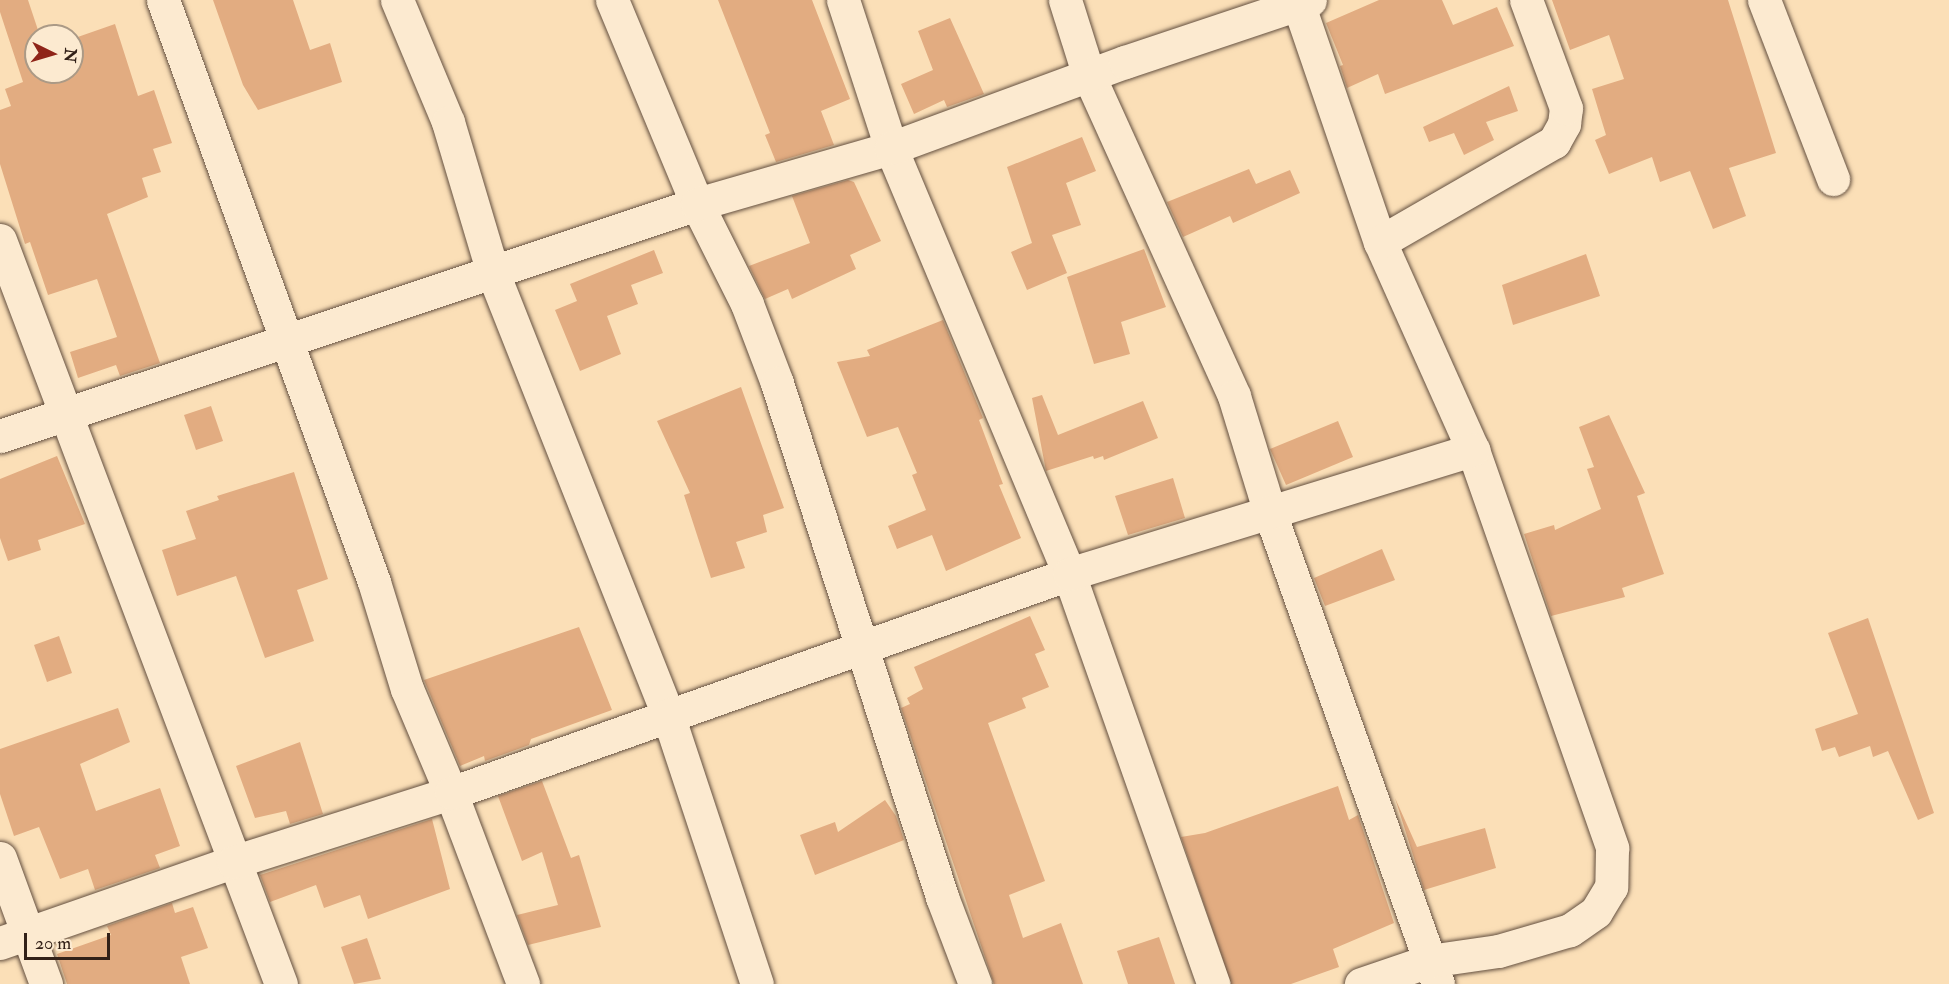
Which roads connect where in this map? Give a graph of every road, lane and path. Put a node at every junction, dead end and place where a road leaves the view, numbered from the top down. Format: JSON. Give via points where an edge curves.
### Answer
{"nodes":[{"id":1,"x":164,"y":0,"type":"edge"},
{"id":2,"x":397,"y":0,"type":"edge"},
{"id":3,"x":612,"y":0,"type":"edge"},
{"id":4,"x":843,"y":0,"type":"edge"},
{"id":5,"x":1065,"y":0,"type":"edge"},
{"id":6,"x":1526,"y":0,"type":"edge"},
{"id":7,"x":1764,"y":0,"type":"edge"},
{"id":8,"x":1302,"y":1,"type":"edge"},
{"id":9,"x":1089,"y":76,"type":"junction"},
{"id":10,"x":891,"y":148,"type":"junction"},
{"id":11,"x":1833,"y":179,"type":"dead end"},
{"id":12,"x":697,"y":204,"type":"junction"},
{"id":13,"x":0,"y":240,"type":"edge"},
{"id":14,"x":1380,"y":242,"type":"junction"},
{"id":15,"x":492,"y":273,"type":"junction"},
{"id":16,"x":287,"y":341,"type":"junction"},
{"id":17,"x":67,"y":414,"type":"junction"},
{"id":18,"x":0,"y":436,"type":"edge"},
{"id":19,"x":1473,"y":450,"type":"junction"},
{"id":20,"x":1270,"y":513,"type":"junction"},
{"id":21,"x":1069,"y":574,"type":"junction"},
{"id":22,"x":862,"y":646,"type":"junction"},
{"id":23,"x":668,"y":715,"type":"junction"},
{"id":24,"x":451,"y":793,"type":"junction"},
{"id":25,"x":0,"y":858,"type":"edge"},
{"id":26,"x":233,"y":862,"type":"junction"},
{"id":27,"x":13,"y":938,"type":"edge"},
{"id":28,"x":1433,"y":973,"type":"edge"},
{"id":29,"x":46,"y":984,"type":"edge"},
{"id":30,"x":281,"y":984,"type":"edge"},
{"id":31,"x":523,"y":984,"type":"edge"},
{"id":32,"x":757,"y":984,"type":"edge"},
{"id":33,"x":975,"y":984,"type":"edge"},
{"id":34,"x":1213,"y":984,"type":"edge"},
{"id":35,"x":1361,"y":984,"type":"edge"}],
"edges":[{"from":1,"to":16,"type":"street"},
{"from":2,"to":15,"type":"street","via":[[448,122]]},
{"from":3,"to":12,"type":"street"},
{"from":4,"to":10,"type":"street"},
{"from":5,"to":9,"type":"street"},
{"from":6,"to":14,"type":"street","via":[[1566,108],[1564,124],[1554,142]]},
{"from":7,"to":11,"type":"street"},
{"from":8,"to":9,"type":"street"},
{"from":8,"to":14,"type":"street"},
{"from":9,"to":10,"type":"street"},
{"from":9,"to":20,"type":"street","via":[[1234,396]]},
{"from":10,"to":12,"type":"street"},
{"from":10,"to":21,"type":"street"},
{"from":12,"to":15,"type":"street"},
{"from":12,"to":22,"type":"street","via":[[747,304],[777,383]]},
{"from":13,"to":17,"type":"street"},
{"from":14,"to":19,"type":"street"},
{"from":15,"to":16,"type":"street"},
{"from":15,"to":23,"type":"street"},
{"from":16,"to":17,"type":"street"},
{"from":16,"to":24,"type":"street","via":[[374,582],[407,689]]},
{"from":17,"to":18,"type":"street"},
{"from":17,"to":26,"type":"street"},
{"from":19,"to":20,"type":"street"},
{"from":19,"to":28,"type":"street","via":[[1612,848],[1611,887],[1596,912],[1570,930]]},
{"from":20,"to":21,"type":"street"},
{"from":20,"to":28,"type":"street"},
{"from":21,"to":22,"type":"street"},
{"from":21,"to":34,"type":"street"},
{"from":22,"to":23,"type":"street"},
{"from":22,"to":33,"type":"street","via":[[942,897]]},
{"from":23,"to":24,"type":"street"},
{"from":23,"to":32,"type":"street"},
{"from":24,"to":26,"type":"street"},
{"from":24,"to":31,"type":"street"},
{"from":25,"to":27,"type":"street"},
{"from":26,"to":27,"type":"street"},
{"from":26,"to":30,"type":"street"},
{"from":27,"to":29,"type":"street"},
{"from":28,"to":35,"type":"street"}]}
